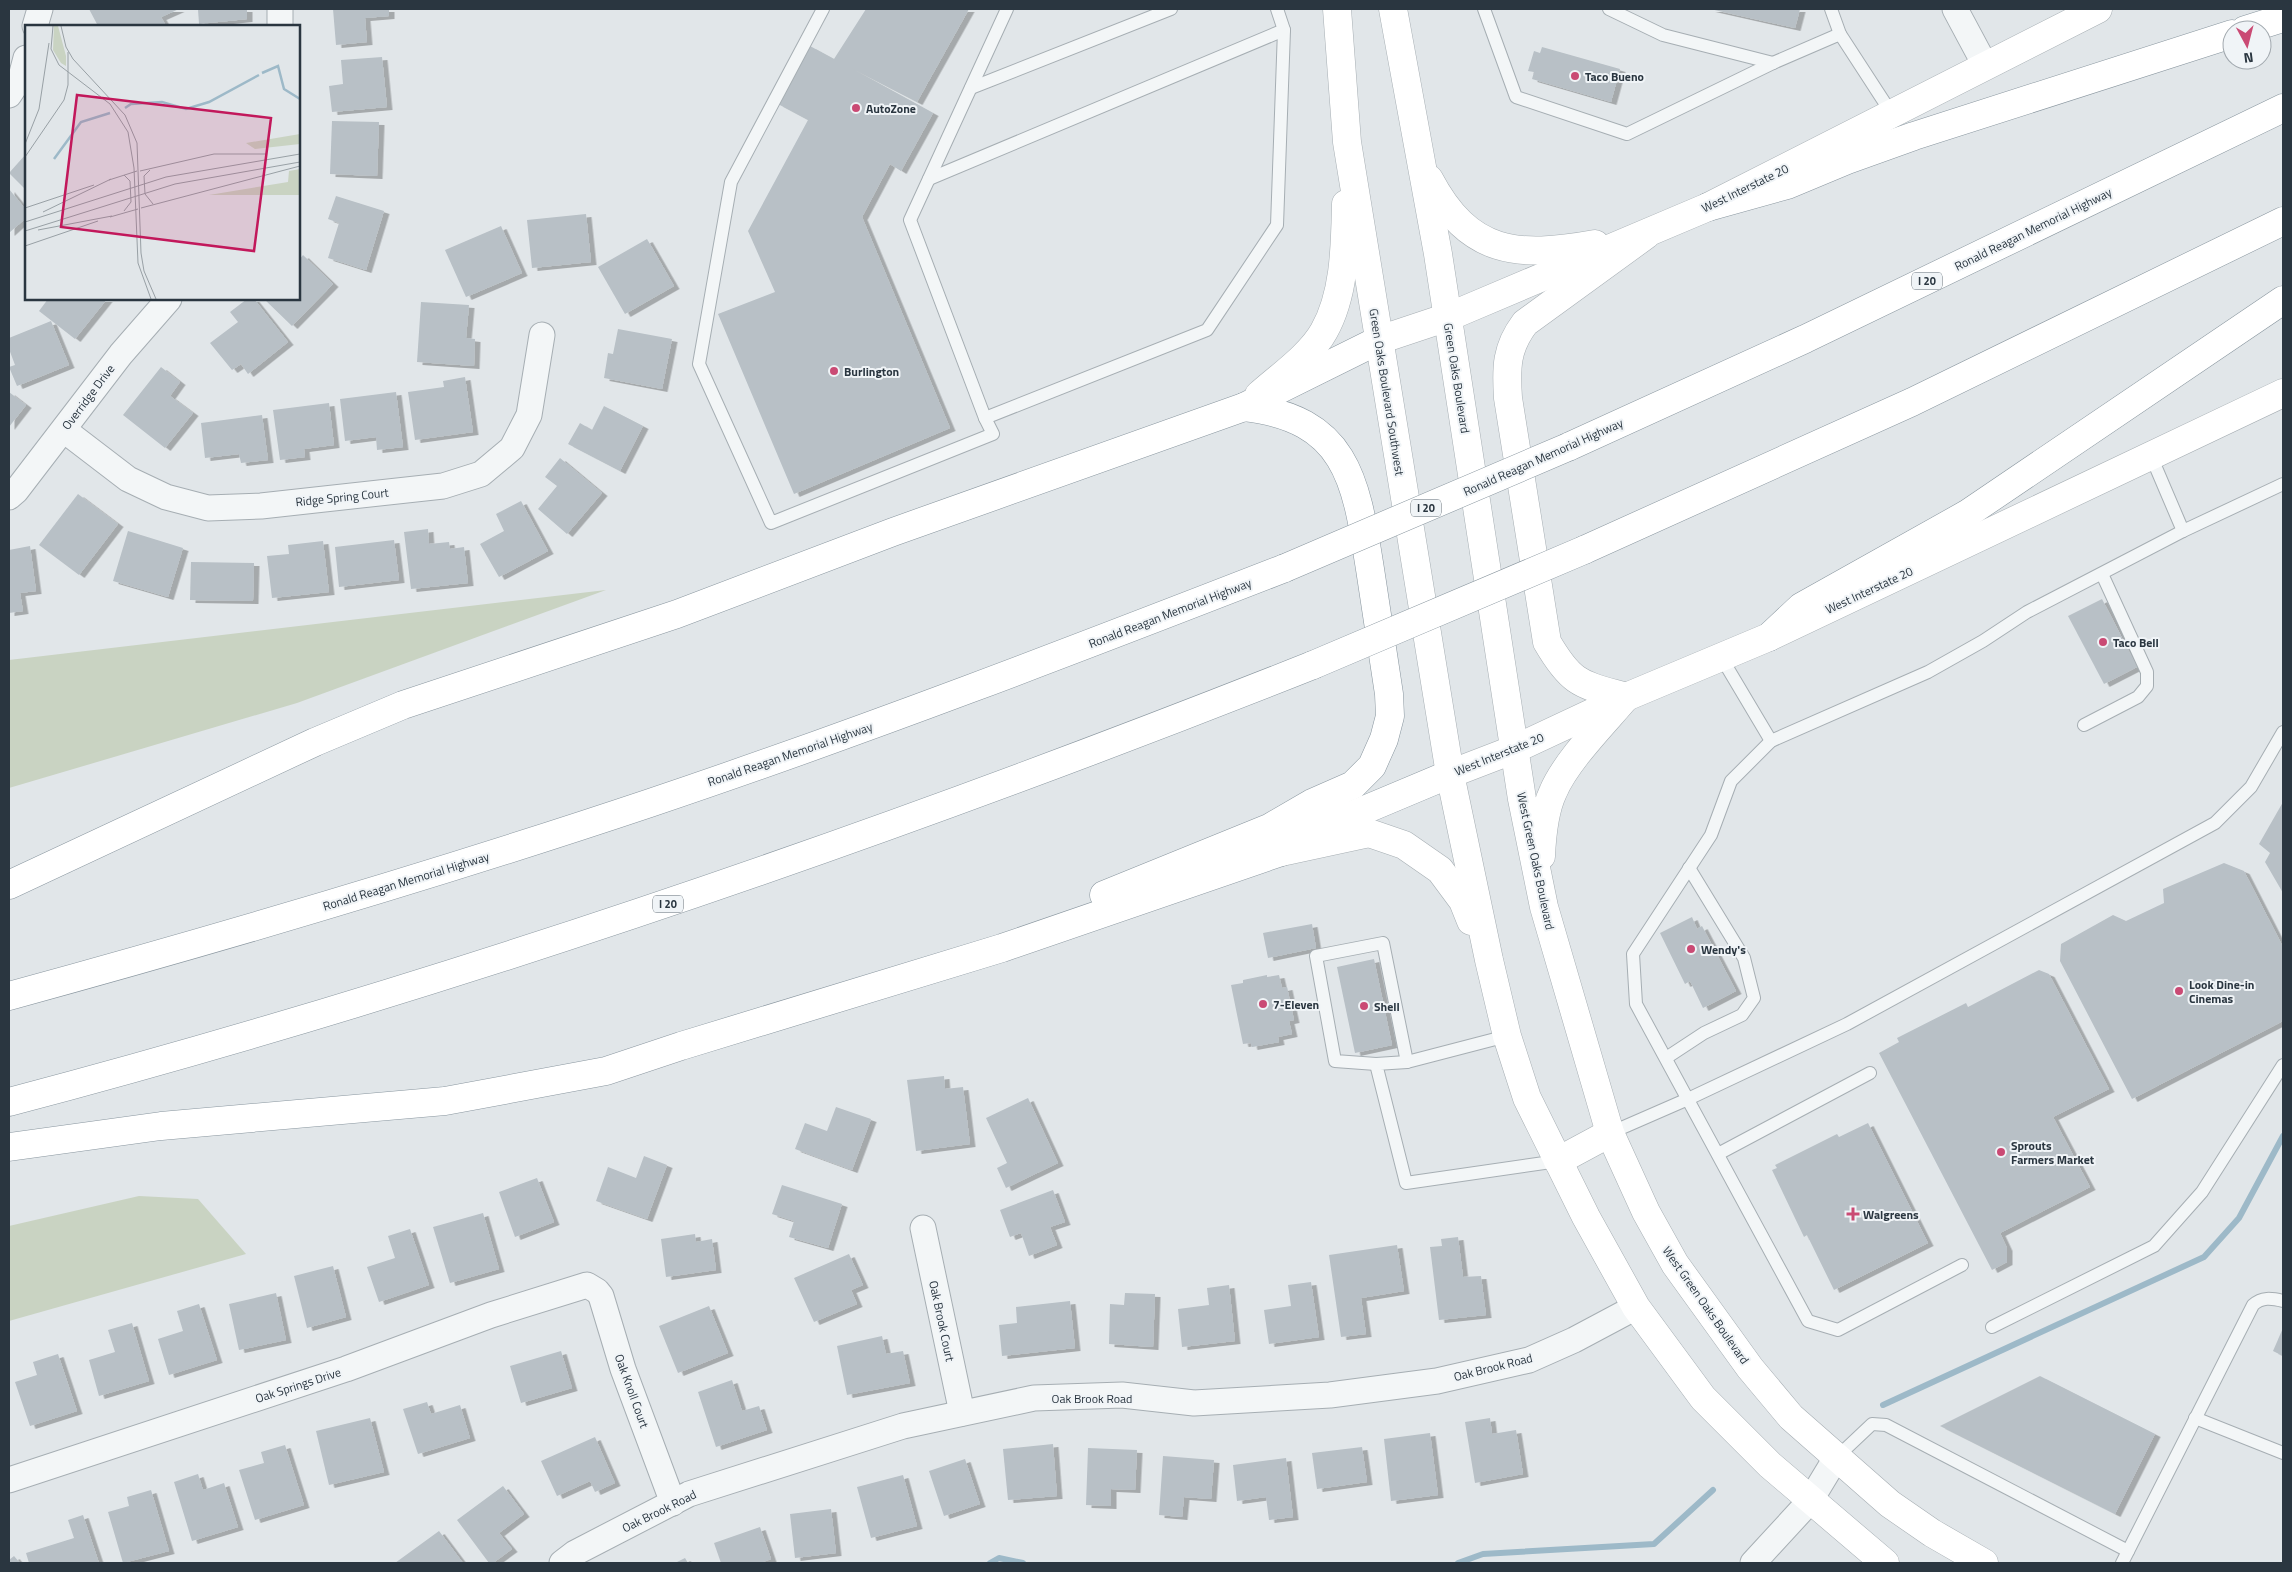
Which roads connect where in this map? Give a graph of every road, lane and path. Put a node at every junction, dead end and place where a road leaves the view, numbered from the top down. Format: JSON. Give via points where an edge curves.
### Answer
{"nodes":[{"id":1,"x":40,"y":9,"type":"edge"},
{"id":2,"x":280,"y":9,"type":"edge"},
{"id":3,"x":823,"y":9,"type":"edge"},
{"id":4,"x":1007,"y":9,"type":"edge"},
{"id":5,"x":1277,"y":9,"type":"edge"},
{"id":6,"x":1337,"y":9,"type":"edge"},
{"id":7,"x":1375,"y":9,"type":"edge"},
{"id":8,"x":1392,"y":9,"type":"edge"},
{"id":9,"x":1484,"y":9,"type":"edge"},
{"id":10,"x":1609,"y":9,"type":"edge"},
{"id":11,"x":1831,"y":9,"type":"edge"},
{"id":12,"x":1955,"y":9,"type":"edge"},
{"id":13,"x":2098,"y":9,"type":"edge"},
{"id":14,"x":1163,"y":10,"type":"edge"},
{"id":15,"x":35,"y":25,"type":"edge"},
{"id":16,"x":280,"y":25,"type":"edge"},
{"id":17,"x":1284,"y":30,"type":"junction"},
{"id":18,"x":1840,"y":34,"type":"junction"},
{"id":19,"x":2222,"y":37,"type":"edge"},
{"id":20,"x":25,"y":61,"type":"edge"},
{"id":21,"x":1773,"y":63,"type":"junction"},
{"id":22,"x":1985,"y":65,"type":"junction"},
{"id":23,"x":971,"y":88,"type":"junction"},
{"id":24,"x":1406,"y":91,"type":"junction"},
{"id":25,"x":9,"y":95,"type":"edge"},
{"id":26,"x":2283,"y":108,"type":"edge"},
{"id":27,"x":1892,"y":114,"type":"junction"},
{"id":28,"x":1416,"y":138,"type":"junction"},
{"id":29,"x":1347,"y":142,"type":"junction"},
{"id":30,"x":929,"y":179,"type":"junction"},
{"id":31,"x":1708,"y":207,"type":"junction"},
{"id":32,"x":2283,"y":221,"type":"edge"},
{"id":33,"x":1646,"y":235,"type":"junction"},
{"id":34,"x":168,"y":300,"type":"edge"},
{"id":35,"x":2283,"y":300,"type":"edge"},
{"id":36,"x":1448,"y":317,"type":"junction"},
{"id":37,"x":542,"y":335,"type":"dead end"},
{"id":38,"x":1379,"y":340,"type":"junction"},
{"id":39,"x":2283,"y":393,"type":"edge"},
{"id":40,"x":1244,"y":408,"type":"junction"},
{"id":41,"x":985,"y":418,"type":"junction"},
{"id":42,"x":64,"y":430,"type":"junction"},
{"id":43,"x":2151,"y":456,"type":"junction"},
{"id":44,"x":2283,"y":484,"type":"edge"},
{"id":45,"x":9,"y":497,"type":"edge"},
{"id":46,"x":2182,"y":531,"type":"junction"},
{"id":47,"x":2102,"y":574,"type":"junction"},
{"id":48,"x":1769,"y":637,"type":"junction"},
{"id":49,"x":1722,"y":657,"type":"junction"},
{"id":50,"x":1626,"y":698,"type":"junction"},
{"id":51,"x":2084,"y":725,"type":"dead end"},
{"id":52,"x":2283,"y":732,"type":"edge"},
{"id":53,"x":1771,"y":742,"type":"junction"},
{"id":54,"x":1515,"y":750,"type":"junction"},
{"id":55,"x":1450,"y":774,"type":"junction"},
{"id":56,"x":1281,"y":852,"type":"junction"},
{"id":57,"x":1689,"y":868,"type":"junction"},
{"id":58,"x":9,"y":885,"type":"edge"},
{"id":59,"x":1544,"y":907,"type":"junction"},
{"id":60,"x":1002,"y":948,"type":"junction"},
{"id":61,"x":1489,"y":960,"type":"junction"},
{"id":62,"x":9,"y":996,"type":"edge"},
{"id":63,"x":1507,"y":1036,"type":"junction"},
{"id":64,"x":1666,"y":1058,"type":"junction"},
{"id":65,"x":1407,"y":1062,"type":"junction"},
{"id":66,"x":1376,"y":1064,"type":"junction"},
{"id":67,"x":2283,"y":1065,"type":"edge"},
{"id":68,"x":1870,"y":1073,"type":"dead end"},
{"id":69,"x":1688,"y":1099,"type":"junction"},
{"id":70,"x":9,"y":1102,"type":"edge"},
{"id":71,"x":1610,"y":1132,"type":"junction"},
{"id":72,"x":9,"y":1147,"type":"edge"},
{"id":73,"x":1718,"y":1154,"type":"junction"},
{"id":74,"x":1558,"y":1160,"type":"junction"},
{"id":75,"x":923,"y":1228,"type":"dead end"},
{"id":76,"x":1962,"y":1264,"type":"dead end"},
{"id":77,"x":587,"y":1285,"type":"joint"},
{"id":78,"x":2283,"y":1301,"type":"edge"},
{"id":79,"x":1636,"y":1307,"type":"junction"},
{"id":80,"x":1992,"y":1327,"type":"dead end"},
{"id":81,"x":962,"y":1413,"type":"junction"},
{"id":82,"x":2196,"y":1418,"type":"junction"},
{"id":83,"x":2283,"y":1454,"type":"edge"},
{"id":84,"x":1836,"y":1458,"type":"junction"},
{"id":85,"x":9,"y":1480,"type":"edge"},
{"id":86,"x":1810,"y":1501,"type":"junction"},
{"id":87,"x":673,"y":1503,"type":"junction"},
{"id":88,"x":2124,"y":1560,"type":"edge"},
{"id":89,"x":562,"y":1563,"type":"edge"},
{"id":90,"x":1753,"y":1563,"type":"edge"},
{"id":91,"x":1885,"y":1563,"type":"edge"},
{"id":92,"x":1984,"y":1563,"type":"edge"}],
"edges":[{"from":1,"to":15,"type":"street"},
{"from":2,"to":16,"type":"street"},
{"from":3,"to":41,"type":"lane","via":[[731,182],[699,364],[771,523],[993,434]]},
{"from":4,"to":23,"type":"lane"},
{"from":5,"to":17,"type":"lane"},
{"from":6,"to":29,"type":"main road","name":"Green Oaks Boulevard Southwest"},
{"from":7,"to":24,"type":"main road","via":[[1382,53]]},
{"from":8,"to":24,"type":"main road","name":"Green Oaks Boulevard"},
{"from":9,"to":21,"type":"lane","via":[[1516,97],[1627,134]]},
{"from":10,"to":21,"type":"lane","via":[[1663,35]]},
{"from":11,"to":18,"type":"lane"},
{"from":12,"to":22,"type":"street"},
{"from":13,"to":22,"type":"main road","name":"West Interstate 20"},
{"from":14,"to":23,"type":"lane"},
{"from":17,"to":30,"type":"lane"},
{"from":17,"to":41,"type":"lane","via":[[1277,225],[1207,330]]},
{"from":18,"to":21,"type":"lane"},
{"from":18,"to":27,"type":"lane"},
{"from":19,"to":31,"type":"main road","via":[[1914,136],[1787,185]]},
{"from":20,"to":25,"type":"street"},
{"from":22,"to":27,"type":"main road","name":"West Interstate 20"},
{"from":23,"to":30,"type":"lane"},
{"from":24,"to":28,"type":"main road","name":"Green Oaks Boulevard"},
{"from":26,"to":62,"type":"main road","name":"Ronald Reagan Memorial Highway","number":"I 20","bridge":true,"via":[[1823,331],[1568,447],[1285,568],[1018,672],[643,805],[341,902]]},
{"from":27,"to":31,"type":"main road","name":"West Interstate 20"},
{"from":28,"to":33,"type":"main road","via":[[1426,173],[1452,214],[1472,234],[1498,246],[1557,250]]},
{"from":28,"to":36,"type":"main road","name":"Green Oaks Boulevard"},
{"from":29,"to":38,"type":"main road","name":"Green Oaks Boulevard Southwest"},
{"from":29,"to":40,"type":"main road","via":[[1346,221],[1336,302],[1324,332]]},
{"from":30,"to":41,"type":"lane","via":[[910,220]]},
{"from":31,"to":33,"type":"main road","name":"West Interstate 20"},
{"from":32,"to":70,"type":"main road","number":"I 20","bridge":true,"via":[[1912,402],[1584,550],[1313,665],[1136,735],[912,819],[612,924],[331,1010]]},
{"from":33,"to":36,"type":"main road","name":"West Interstate 20"},
{"from":33,"to":50,"type":"main road","via":[[1525,323],[1509,350],[1507,375],[1547,642],[1571,676],[1585,685]]},
{"from":34,"to":42,"type":"street","name":"Overridge Drive","via":[[121,354]]},
{"from":35,"to":48,"type":"main road","via":[[1967,514],[1801,607]]},
{"from":36,"to":38,"type":"main road","name":"West Interstate 20"},
{"from":36,"to":54,"type":"main road","name":"Green Oaks Boulevard"},
{"from":37,"to":42,"type":"street","name":"Ridge Spring Court","via":[[529,415],[512,448],[481,474],[443,486],[261,506],[208,508],[166,497],[128,479]]},
{"from":38,"to":40,"type":"main road","name":"West Interstate 20"},
{"from":38,"to":55,"type":"main road","name":"Green Oaks Boulevard Southwest"},
{"from":39,"to":43,"type":"main road","name":"West Interstate 20"},
{"from":40,"to":58,"type":"main road","name":"West Interstate 20","via":[[893,532],[677,614],[404,705],[315,742]]},
{"from":40,"to":60,"type":"main road","via":[[1270,410],[1296,419],[1318,433],[1336,451],[1349,473],[1360,504],[1389,694],[1390,716],[1384,740],[1372,766],[1353,785],[1312,803],[1270,828],[1041,920]]},
{"from":42,"to":45,"type":"street","name":"Overridge Drive"},
{"from":43,"to":46,"type":"lane"},
{"from":43,"to":48,"type":"main road","name":"West Interstate 20"},
{"from":44,"to":46,"type":"lane"},
{"from":46,"to":47,"type":"lane"},
{"from":47,"to":51,"type":"lane","via":[[2147,672],[2147,686],[2138,697]]},
{"from":47,"to":53,"type":"lane","via":[[2028,612],[1928,672]]},
{"from":48,"to":49,"type":"main road","name":"West Interstate 20"},
{"from":49,"to":50,"type":"main road","name":"West Interstate 20"},
{"from":49,"to":53,"type":"lane"},
{"from":50,"to":54,"type":"main road","name":"West Interstate 20"},
{"from":50,"to":59,"type":"main road","via":[[1579,752],[1553,791],[1542,833]]},
{"from":52,"to":69,"type":"lane","via":[[2251,787],[2215,823],[1846,1024]]},
{"from":53,"to":57,"type":"lane","via":[[1730,781],[1711,835]]},
{"from":54,"to":55,"type":"main road","name":"West Interstate 20"},
{"from":54,"to":59,"type":"main road","name":"West Green Oaks Boulevard"},
{"from":55,"to":56,"type":"main road","name":"West Interstate 20","via":[[1312,832]]},
{"from":55,"to":61,"type":"main road"},
{"from":56,"to":60,"type":"main road"},
{"from":56,"to":61,"type":"main road","via":[[1369,833],[1404,845],[1440,870],[1463,901]]},
{"from":57,"to":64,"type":"lane","via":[[1633,954],[1636,1004]]},
{"from":57,"to":64,"type":"lane","via":[[1744,958],[1754,998],[1742,1015],[1704,1033]]},
{"from":59,"to":71,"type":"main road","name":"West Green Oaks Boulevard"},
{"from":60,"to":72,"type":"main road","via":[[606,1071],[531,1087],[445,1102],[161,1126]]},
{"from":61,"to":63,"type":"main road"},
{"from":63,"to":65,"type":"lane"},
{"from":63,"to":74,"type":"main road","via":[[1527,1098]]},
{"from":64,"to":69,"type":"lane"},
{"from":65,"to":66,"type":"lane"},
{"from":65,"to":66,"type":"lane","via":[[1383,943],[1316,956],[1335,1061]]},
{"from":66,"to":74,"type":"lane","via":[[1406,1183]]},
{"from":67,"to":80,"type":"lane","via":[[2202,1192],[2154,1246]]},
{"from":68,"to":73,"type":"lane"},
{"from":69,"to":71,"type":"lane"},
{"from":69,"to":73,"type":"lane"},
{"from":71,"to":74,"type":"main road"},
{"from":71,"to":84,"type":"main road","name":"West Green Oaks Boulevard","via":[[1646,1212],[1675,1264],[1750,1368],[1792,1416]]},
{"from":73,"to":76,"type":"lane","via":[[1808,1321],[1838,1330]]},
{"from":74,"to":79,"type":"main road"},
{"from":75,"to":81,"type":"street","name":"Oak Brook Court"},
{"from":77,"to":85,"type":"street","name":"Oak Springs Drive","via":[[491,1315],[346,1369]]},
{"from":77,"to":87,"type":"street","name":"Oak Knoll Court","via":[[601,1296],[623,1369]]},
{"from":78,"to":82,"type":"lane","via":[[2272,1298],[2258,1300],[2252,1305]]},
{"from":79,"to":81,"type":"street","name":"Oak Brook Road","via":[[1529,1360],[1437,1381],[1330,1395],[1194,1403],[1122,1396],[1034,1398]]},
{"from":79,"to":86,"type":"main road","via":[[1703,1398]]},
{"from":81,"to":87,"type":"street","name":"Oak Brook Road","via":[[903,1426],[689,1494]]},
{"from":82,"to":83,"type":"lane"},
{"from":82,"to":88,"type":"lane"},
{"from":84,"to":86,"type":"street"},
{"from":84,"to":88,"type":"lane","via":[[1872,1424],[1886,1425]]},
{"from":84,"to":92,"type":"main road","name":"West Green Oaks Boulevard","via":[[1897,1509]]},
{"from":86,"to":90,"type":"street"},
{"from":86,"to":91,"type":"main road"},
{"from":87,"to":89,"type":"street","name":"Oak Brook Road","via":[[575,1553]]}]}
